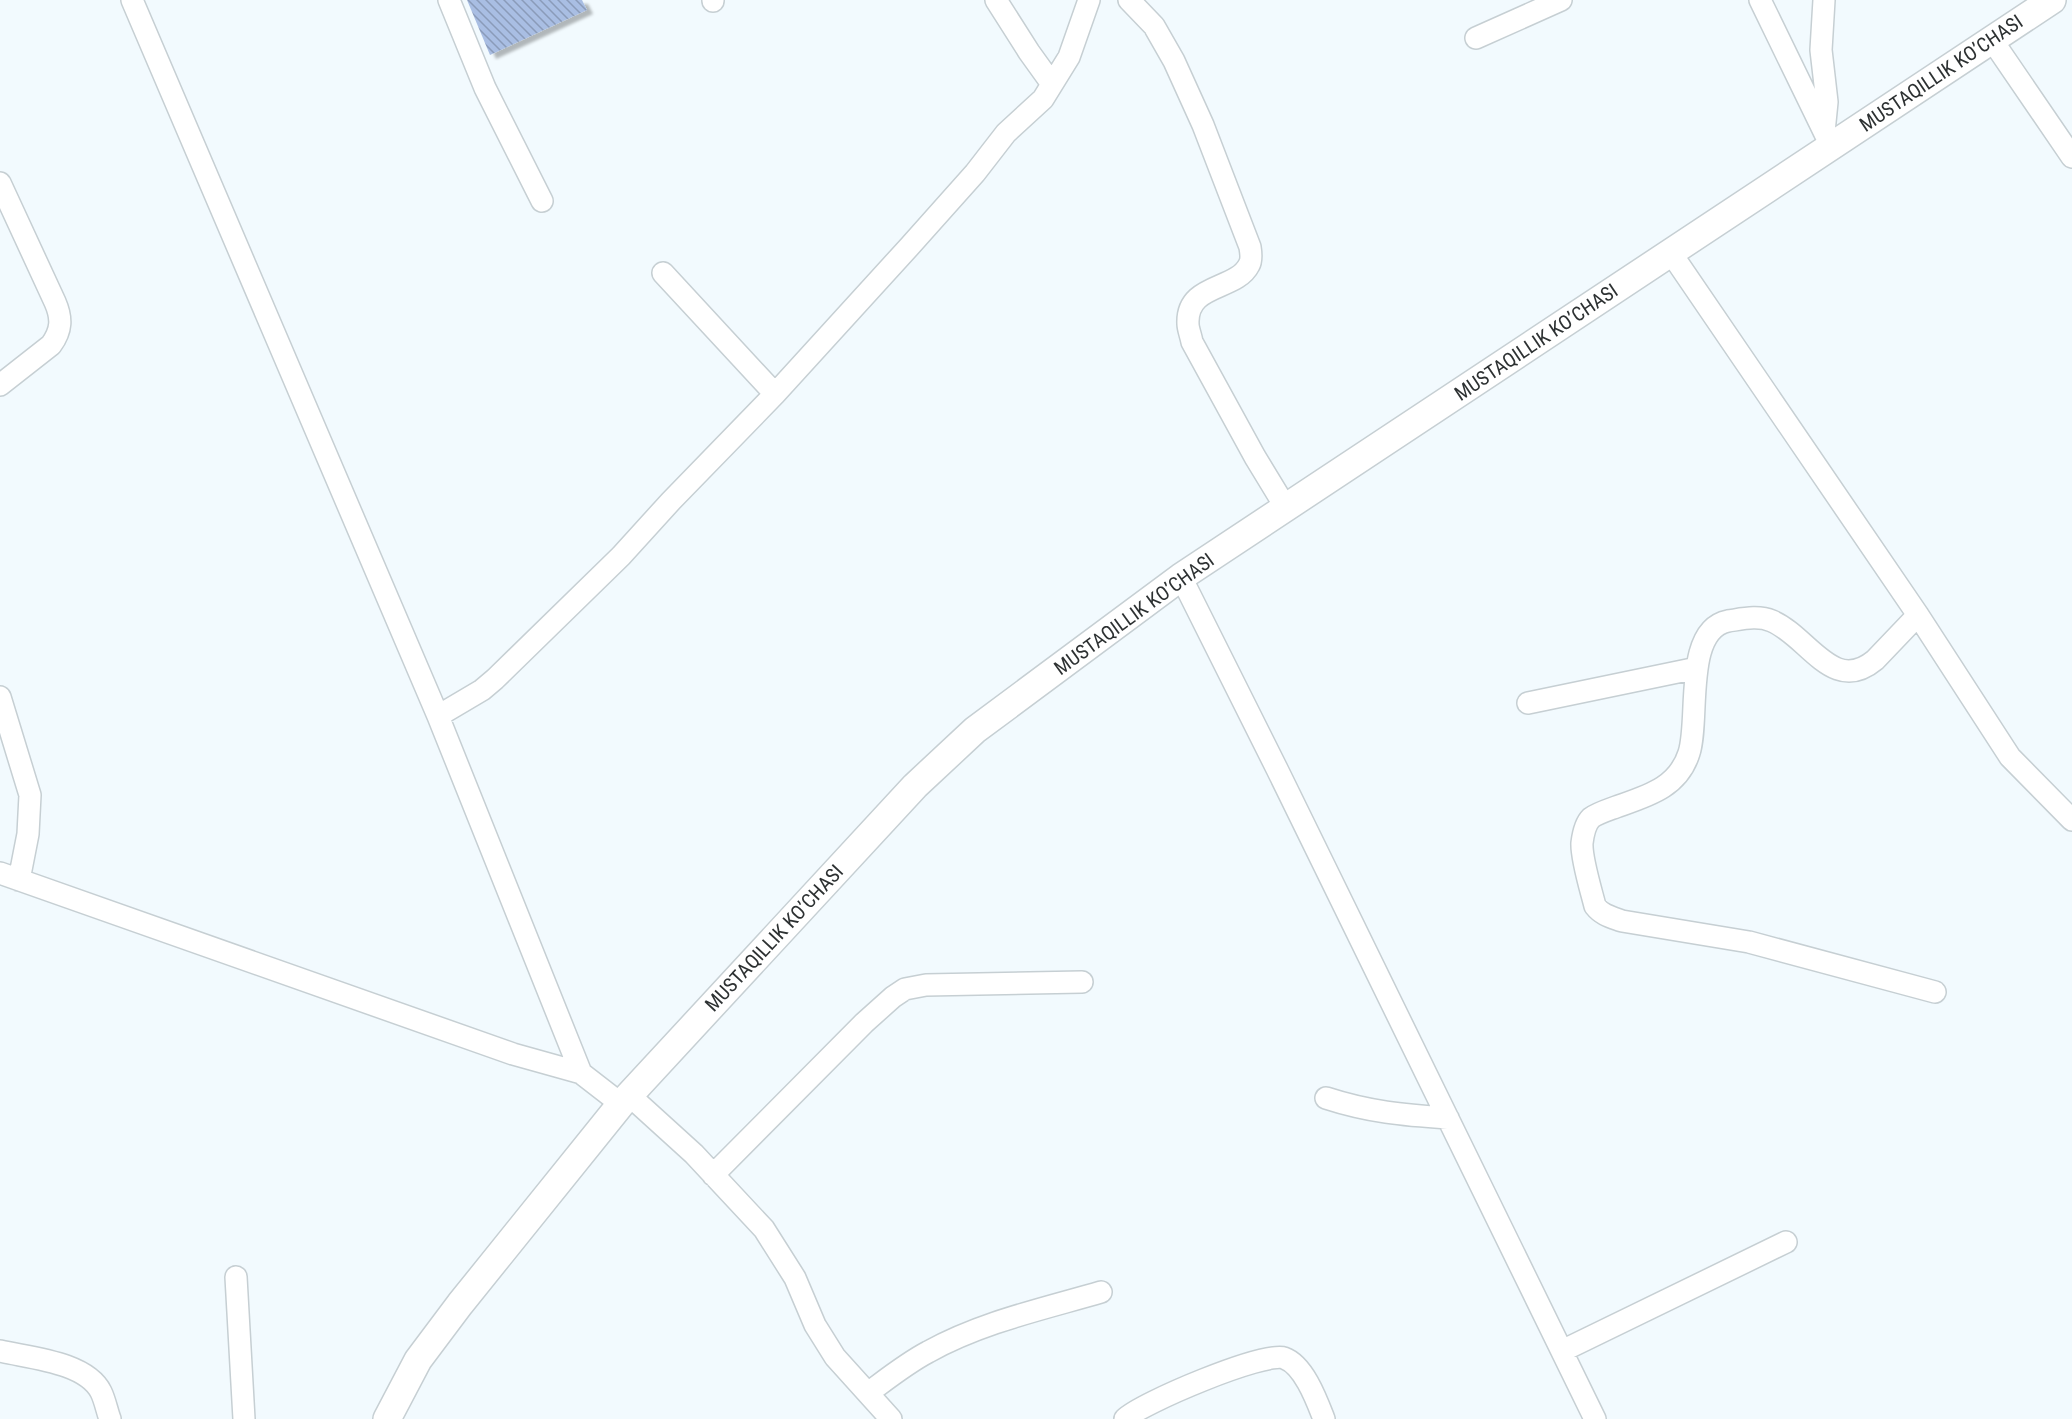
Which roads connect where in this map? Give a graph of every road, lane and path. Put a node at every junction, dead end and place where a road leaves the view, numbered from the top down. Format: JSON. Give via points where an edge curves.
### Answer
{"nodes":[{"id":1,"x":132,"y":0,"type":"edge"},
{"id":2,"x":449,"y":0,"type":"edge"},
{"id":3,"x":996,"y":0,"type":"edge"},
{"id":4,"x":1089,"y":0,"type":"edge"},
{"id":5,"x":1129,"y":0,"type":"edge"},
{"id":6,"x":1562,"y":0,"type":"edge"},
{"id":7,"x":1760,"y":0,"type":"edge"},
{"id":8,"x":1824,"y":0,"type":"edge"},
{"id":9,"x":2052,"y":0,"type":"edge"},
{"id":10,"x":1476,"y":38,"type":"dead end"},
{"id":11,"x":1992,"y":40,"type":"junction"},
{"id":12,"x":1052,"y":84,"type":"junction"},
{"id":13,"x":1828,"y":139,"type":"junction"},
{"id":14,"x":2072,"y":157,"type":"edge"},
{"id":15,"x":0,"y":183,"type":"edge"},
{"id":16,"x":542,"y":201,"type":"dead end"},
{"id":17,"x":1671,"y":253,"type":"junction"},
{"id":18,"x":663,"y":273,"type":"dead end"},
{"id":19,"x":0,"y":385,"type":"edge"},
{"id":20,"x":775,"y":394,"type":"junction"},
{"id":21,"x":1286,"y":508,"type":"junction"},
{"id":22,"x":1181,"y":577,"type":"junction"},
{"id":23,"x":1918,"y":615,"type":"junction"},
{"id":24,"x":1697,"y":668,"type":"junction"},
{"id":25,"x":0,"y":697,"type":"edge"},
{"id":26,"x":1528,"y":703,"type":"dead end"},
{"id":27,"x":438,"y":716,"type":"junction"},
{"id":28,"x":2070,"y":815,"type":"edge"},
{"id":29,"x":10,"y":877,"type":"edge"},
{"id":30,"x":1082,"y":982,"type":"dead end"},
{"id":31,"x":1935,"y":992,"type":"dead end"},
{"id":32,"x":581,"y":1072,"type":"junction"},
{"id":33,"x":1326,"y":1098,"type":"dead end"},
{"id":34,"x":625,"y":1100,"type":"junction"},
{"id":35,"x":1448,"y":1118,"type":"junction"},
{"id":36,"x":713,"y":1175,"type":"junction"},
{"id":37,"x":1786,"y":1242,"type":"dead end"},
{"id":38,"x":236,"y":1277,"type":"dead end"},
{"id":39,"x":1101,"y":1292,"type":"dead end"},
{"id":40,"x":0,"y":1351,"type":"edge"},
{"id":41,"x":1562,"y":1351,"type":"junction"},
{"id":42,"x":868,"y":1393,"type":"junction"},
{"id":43,"x":110,"y":1419,"type":"edge"},
{"id":44,"x":244,"y":1419,"type":"edge"},
{"id":45,"x":387,"y":1419,"type":"edge"},
{"id":46,"x":891,"y":1419,"type":"edge"},
{"id":47,"x":1125,"y":1419,"type":"edge"},
{"id":48,"x":1324,"y":1419,"type":"edge"},
{"id":49,"x":1595,"y":1419,"type":"edge"}],
"edges":[{"from":1,"to":27,"type":"street"},
{"from":2,"to":16,"type":"street","via":[[485,88]]},
{"from":3,"to":12,"type":"street"},
{"from":4,"to":12,"type":"street","via":[[1069,57]]},
{"from":5,"to":21,"type":"street","via":[[1154,26],[1174,61],[1250,247],[1249,266],[1197,298],[1189,311],[1188,324],[1192,342]]},
{"from":6,"to":10,"type":"street"},
{"from":7,"to":13,"type":"street"},
{"from":8,"to":13,"type":"street","via":[[1821,50]]},
{"from":9,"to":11,"type":"main road","name":"MUSTAQILLIK KO’CHASI"},
{"from":11,"to":13,"type":"main road","name":"MUSTAQILLIK KO’CHASI"},
{"from":11,"to":14,"type":"street"},
{"from":12,"to":20,"type":"street"},
{"from":13,"to":17,"type":"main road","name":"MUSTAQILLIK KO’CHASI"},
{"from":15,"to":19,"type":"street","via":[[61,322],[51,345]]},
{"from":17,"to":21,"type":"main road","name":"MUSTAQILLIK KO’CHASI"},
{"from":17,"to":23,"type":"street"},
{"from":18,"to":20,"type":"street"},
{"from":20,"to":27,"type":"street","via":[[621,556],[495,679]]},
{"from":21,"to":22,"type":"main road","name":"MUSTAQILLIK KO’CHASI"},
{"from":22,"to":34,"type":"main road","name":"MUSTAQILLIK KO’CHASI","via":[[975,730],[915,786]]},
{"from":22,"to":35,"type":"street"},
{"from":23,"to":24,"type":"street","via":[[1875,660],[1852,672],[1838,670],[1771,620],[1755,617],[1724,622],[1713,628],[1703,643]]},
{"from":23,"to":28,"type":"street","via":[[2010,757]]},
{"from":24,"to":26,"type":"street"},
{"from":24,"to":31,"type":"street","via":[[1694,728],[1689,754],[1680,772],[1663,788],[1590,819],[1585,829],[1582,846],[1595,906],[1622,921],[1749,942]]},
{"from":25,"to":29,"type":"street","via":[[30,795],[28,834]]},
{"from":27,"to":32,"type":"street"},
{"from":29,"to":32,"type":"street","via":[[513,1054]]},
{"from":30,"to":36,"type":"street","via":[[926,985],[905,989],[864,1023]]},
{"from":32,"to":34,"type":"street"},
{"from":33,"to":35,"type":"street","via":[[1396,1115]]},
{"from":34,"to":36,"type":"street","via":[[694,1154]]},
{"from":34,"to":45,"type":"main road","name":"MUSTAQILLIK KO’CHASI","via":[[459,1304],[418,1359]]},
{"from":35,"to":41,"type":"street"},
{"from":36,"to":42,"type":"street","via":[[764,1229],[795,1278],[830,1349]]},
{"from":37,"to":41,"type":"street"},
{"from":38,"to":44,"type":"street"},
{"from":39,"to":42,"type":"street","via":[[965,1335],[929,1351]]},
{"from":40,"to":43,"type":"street","via":[[76,1369],[102,1392]]},
{"from":41,"to":49,"type":"street"},
{"from":42,"to":46,"type":"street"},
{"from":47,"to":48,"type":"street","via":[[1161,1397],[1224,1372],[1284,1358],[1305,1378]]}]}
